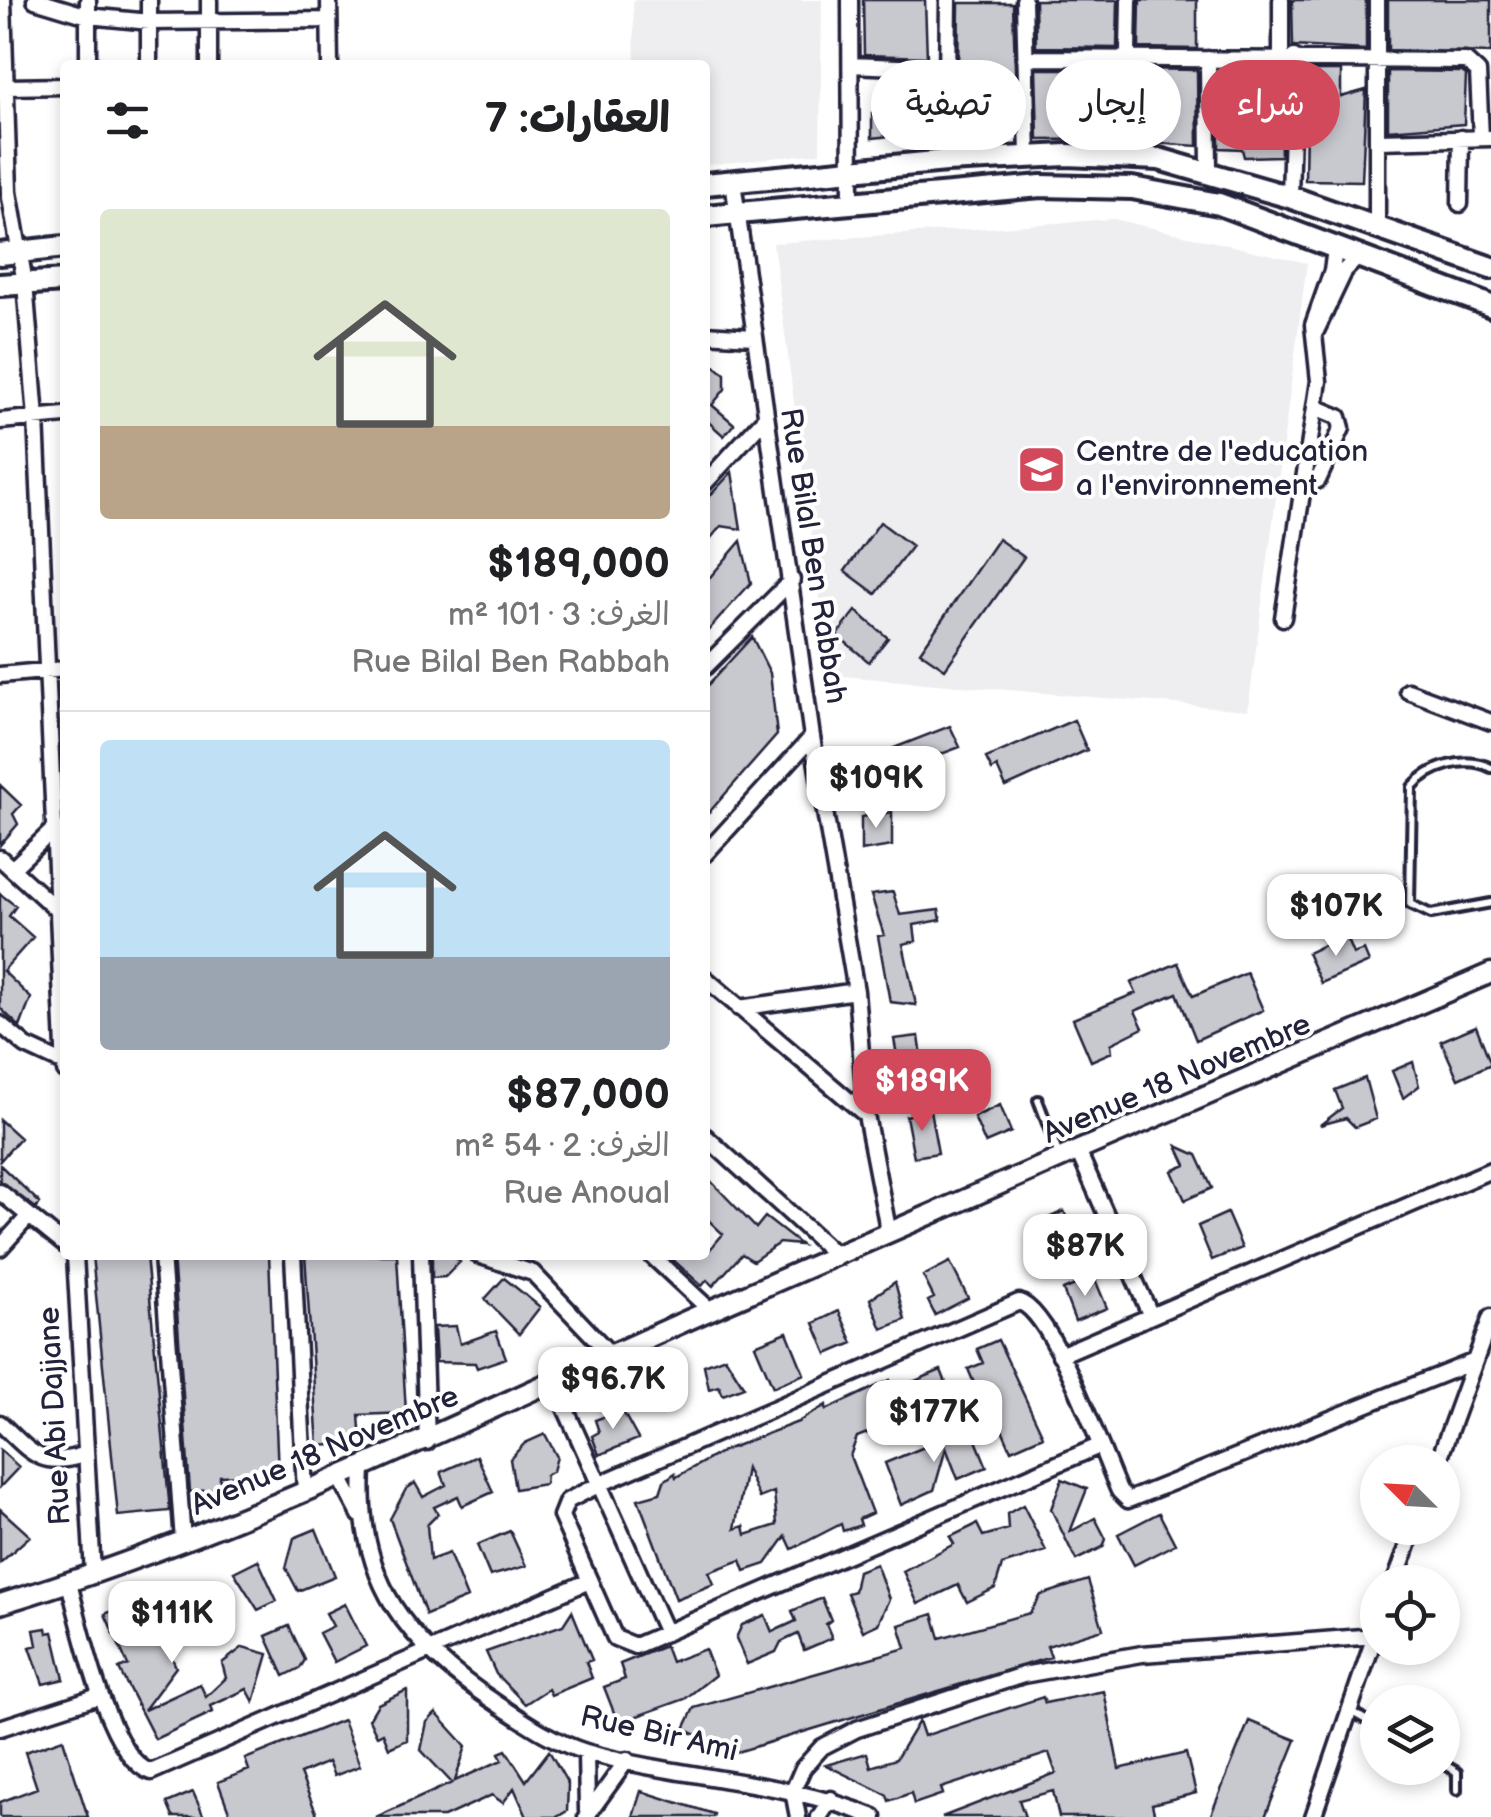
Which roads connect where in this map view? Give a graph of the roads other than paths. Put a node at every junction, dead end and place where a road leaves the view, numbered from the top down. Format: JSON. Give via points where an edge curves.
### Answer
{"nodes":[{"id":1,"x":3,"y":0,"type":"edge"},
{"id":2,"x":36,"y":0,"type":"edge"},
{"id":3,"x":150,"y":0,"type":"edge"},
{"id":4,"x":209,"y":0,"type":"edge"},
{"id":5,"x":329,"y":0,"type":"edge"},
{"id":6,"x":850,"y":0,"type":"edge"},
{"id":7,"x":948,"y":0,"type":"edge"},
{"id":8,"x":1024,"y":0,"type":"edge"},
{"id":9,"x":1129,"y":0,"type":"edge"},
{"id":10,"x":1281,"y":0,"type":"edge"},
{"id":11,"x":1377,"y":0,"type":"edge"},
{"id":12,"x":88,"y":8,"type":"edge"},
{"id":13,"x":330,"y":20,"type":"junction"},
{"id":14,"x":209,"y":21,"type":"junction"},
{"id":15,"x":150,"y":22,"type":"junction"},
{"id":16,"x":2,"y":53,"type":"edge"},
{"id":17,"x":1024,"y":58,"type":"junction"},
{"id":18,"x":1129,"y":58,"type":"junction"},
{"id":19,"x":1287,"y":58,"type":"junction"},
{"id":20,"x":1208,"y":59,"type":"junction"},
{"id":21,"x":88,"y":60,"type":"edge"},
{"id":22,"x":149,"y":60,"type":"edge"},
{"id":23,"x":210,"y":60,"type":"edge"},
{"id":24,"x":330,"y":60,"type":"edge"},
{"id":25,"x":945,"y":60,"type":"edge"},
{"id":26,"x":1377,"y":62,"type":"junction"},
{"id":27,"x":851,"y":65,"type":"junction"},
{"id":28,"x":871,"y":66,"type":"edge"},
{"id":29,"x":1485,"y":84,"type":"edge"},
{"id":30,"x":60,"y":86,"type":"edge"},
{"id":31,"x":6,"y":87,"type":"junction"},
{"id":32,"x":3,"y":127,"type":"edge"},
{"id":33,"x":1461,"y":138,"type":"junction"},
{"id":34,"x":1486,"y":138,"type":"edge"},
{"id":35,"x":1379,"y":141,"type":"junction"},
{"id":36,"x":946,"y":150,"type":"edge"},
{"id":37,"x":1028,"y":156,"type":"junction"},
{"id":38,"x":1126,"y":156,"type":"junction"},
{"id":39,"x":946,"y":161,"type":"junction"},
{"id":40,"x":1209,"y":172,"type":"junction"},
{"id":41,"x":848,"y":174,"type":"junction"},
{"id":42,"x":732,"y":182,"type":"junction"},
{"id":43,"x":710,"y":184,"type":"edge"},
{"id":44,"x":1290,"y":197,"type":"junction"},
{"id":45,"x":851,"y":202,"type":"junction"},
{"id":46,"x":1460,"y":204,"type":"dead end"},
{"id":47,"x":734,"y":212,"type":"junction"},
{"id":48,"x":710,"y":215,"type":"edge"},
{"id":49,"x":1377,"y":228,"type":"junction"},
{"id":50,"x":60,"y":248,"type":"edge"},
{"id":51,"x":1335,"y":248,"type":"junction"},
{"id":52,"x":10,"y":253,"type":"edge"},
{"id":53,"x":1357,"y":258,"type":"junction"},
{"id":54,"x":1491,"y":268,"type":"edge"},
{"id":55,"x":60,"y":280,"type":"edge"},
{"id":56,"x":25,"y":283,"type":"junction"},
{"id":57,"x":0,"y":286,"type":"edge"},
{"id":58,"x":1491,"y":306,"type":"edge"},
{"id":59,"x":710,"y":334,"type":"edge"},
{"id":60,"x":1313,"y":336,"type":"junction"},
{"id":61,"x":754,"y":337,"type":"junction"},
{"id":62,"x":1315,"y":407,"type":"junction"},
{"id":63,"x":60,"y":416,"type":"edge"},
{"id":64,"x":36,"y":418,"type":"junction"},
{"id":65,"x":764,"y":419,"type":"junction"},
{"id":66,"x":0,"y":421,"type":"edge"},
{"id":67,"x":710,"y":477,"type":"edge"},
{"id":68,"x":1302,"y":488,"type":"junction"},
{"id":69,"x":792,"y":580,"type":"junction"},
{"id":70,"x":1283,"y":618,"type":"dead end"},
{"id":71,"x":710,"y":663,"type":"edge"},
{"id":72,"x":60,"y":670,"type":"edge"},
{"id":73,"x":46,"y":673,"type":"junction"},
{"id":74,"x":0,"y":676,"type":"edge"},
{"id":75,"x":1408,"y":691,"type":"dead end"},
{"id":76,"x":1491,"y":722,"type":"edge"},
{"id":77,"x":812,"y":737,"type":"junction"},
{"id":78,"x":1491,"y":768,"type":"edge"},
{"id":79,"x":59,"y":769,"type":"edge"},
{"id":80,"x":56,"y":826,"type":"junction"},
{"id":81,"x":710,"y":849,"type":"edge"},
{"id":82,"x":6,"y":864,"type":"edge"},
{"id":83,"x":1491,"y":904,"type":"edge"},
{"id":84,"x":58,"y":911,"type":"junction"},
{"id":85,"x":60,"y":933,"type":"edge"},
{"id":86,"x":1491,"y":974,"type":"edge"},
{"id":87,"x":710,"y":982,"type":"edge"},
{"id":88,"x":856,"y":991,"type":"junction"},
{"id":89,"x":739,"y":1008,"type":"junction"},
{"id":90,"x":0,"y":1024,"type":"edge"},
{"id":91,"x":60,"y":1062,"type":"edge"},
{"id":92,"x":1038,"y":1100,"type":"dead end"},
{"id":93,"x":866,"y":1115,"type":"junction"},
{"id":94,"x":710,"y":1141,"type":"edge"},
{"id":95,"x":1069,"y":1155,"type":"junction"},
{"id":96,"x":1491,"y":1170,"type":"edge"},
{"id":97,"x":0,"y":1192,"type":"edge"},
{"id":98,"x":28,"y":1217,"type":"junction"},
{"id":99,"x":890,"y":1234,"type":"junction"},
{"id":100,"x":60,"y":1241,"type":"edge"},
{"id":101,"x":0,"y":1248,"type":"edge"},
{"id":102,"x":838,"y":1257,"type":"junction"},
{"id":103,"x":74,"y":1260,"type":"edge"},
{"id":104,"x":162,"y":1260,"type":"edge"},
{"id":105,"x":294,"y":1260,"type":"edge"},
{"id":106,"x":421,"y":1260,"type":"edge"},
{"id":107,"x":493,"y":1260,"type":"edge"},
{"id":108,"x":655,"y":1260,"type":"edge"},
{"id":109,"x":710,"y":1310,"type":"junction"},
{"id":110,"x":1150,"y":1314,"type":"junction"},
{"id":111,"x":1491,"y":1317,"type":"edge"},
{"id":112,"x":612,"y":1354,"type":"junction"},
{"id":113,"x":1060,"y":1356,"type":"junction"},
{"id":114,"x":1475,"y":1361,"type":"junction"},
{"id":115,"x":553,"y":1381,"type":"junction"},
{"id":116,"x":0,"y":1423,"type":"edge"},
{"id":117,"x":427,"y":1442,"type":"junction"},
{"id":118,"x":1444,"y":1445,"type":"edge"},
{"id":119,"x":1099,"y":1446,"type":"junction"},
{"id":120,"x":83,"y":1455,"type":"junction"},
{"id":121,"x":364,"y":1469,"type":"junction"},
{"id":122,"x":341,"y":1478,"type":"junction"},
{"id":123,"x":602,"y":1483,"type":"junction"},
{"id":124,"x":305,"y":1492,"type":"junction"},
{"id":125,"x":360,"y":1516,"type":"junction"},
{"id":126,"x":183,"y":1542,"type":"junction"},
{"id":127,"x":93,"y":1574,"type":"junction"},
{"id":128,"x":589,"y":1581,"type":"junction"},
{"id":129,"x":69,"y":1583,"type":"junction"},
{"id":130,"x":0,"y":1604,"type":"edge"},
{"id":131,"x":666,"y":1633,"type":"junction"},
{"id":132,"x":1360,"y":1634,"type":"edge"},
{"id":133,"x":428,"y":1652,"type":"junction"},
{"id":134,"x":1365,"y":1665,"type":"edge"},
{"id":135,"x":99,"y":1696,"type":"junction"},
{"id":136,"x":1350,"y":1712,"type":"junction"},
{"id":137,"x":1360,"y":1717,"type":"edge"},
{"id":138,"x":0,"y":1728,"type":"edge"},
{"id":139,"x":586,"y":1752,"type":"junction"},
{"id":140,"x":627,"y":1760,"type":"junction"},
{"id":141,"x":1457,"y":1785,"type":"edge"},
{"id":142,"x":1457,"y":1790,"type":"dead end"},
{"id":143,"x":793,"y":1791,"type":"junction"},
{"id":144,"x":830,"y":1799,"type":"junction"},
{"id":145,"x":586,"y":1814,"type":"edge"},
{"id":146,"x":798,"y":1817,"type":"edge"},
{"id":147,"x":819,"y":1817,"type":"edge"},
{"id":148,"x":874,"y":1817,"type":"edge"},
{"id":149,"x":1313,"y":1817,"type":"edge"}],
"edges":[{"from":1,"to":16,"type":"street"},
{"from":2,"to":12,"type":"street"},
{"from":3,"to":15,"type":"street"},
{"from":4,"to":14,"type":"street"},
{"from":5,"to":13,"type":"street"},
{"from":6,"to":27,"type":"street"},
{"from":7,"to":25,"type":"street"},
{"from":8,"to":17,"type":"street"},
{"from":9,"to":18,"type":"street"},
{"from":10,"to":19,"type":"street"},
{"from":11,"to":26,"type":"street"},
{"from":12,"to":15,"type":"street"},
{"from":12,"to":21,"type":"street"},
{"from":13,"to":14,"type":"street"},
{"from":13,"to":24,"type":"street"},
{"from":14,"to":15,"type":"street"},
{"from":14,"to":23,"type":"street"},
{"from":15,"to":22,"type":"street"},
{"from":16,"to":31,"type":"street"},
{"from":17,"to":18,"type":"street"},
{"from":17,"to":37,"type":"street"},
{"from":18,"to":20,"type":"street"},
{"from":18,"to":38,"type":"street"},
{"from":19,"to":20,"type":"street"},
{"from":19,"to":26,"type":"street"},
{"from":19,"to":44,"type":"street"},
{"from":20,"to":40,"type":"street"},
{"from":26,"to":29,"type":"street","via":[[1466,61]]},
{"from":26,"to":35,"type":"street"},
{"from":27,"to":28,"type":"street"},
{"from":27,"to":41,"type":"street"},
{"from":29,"to":34,"type":"street"},
{"from":30,"to":31,"type":"street"},
{"from":31,"to":32,"type":"street"},
{"from":32,"to":52,"type":"street"},
{"from":33,"to":34,"type":"street"},
{"from":33,"to":35,"type":"street"},
{"from":33,"to":46,"type":"street"},
{"from":35,"to":49,"type":"street"},
{"from":36,"to":39,"type":"street"},
{"from":37,"to":38,"type":"main road"},
{"from":37,"to":39,"type":"main road"},
{"from":38,"to":40,"type":"main road"},
{"from":39,"to":41,"type":"main road"},
{"from":40,"to":44,"type":"main road"},
{"from":41,"to":42,"type":"main road"},
{"from":41,"to":45,"type":"street"},
{"from":42,"to":43,"type":"main road"},
{"from":42,"to":47,"type":"street","name":"Rue Bilal Ben Rabbah"},
{"from":44,"to":49,"type":"main road"},
{"from":45,"to":47,"type":"main road"},
{"from":45,"to":51,"type":"main road","via":[[1041,186],[1132,188],[1219,204]]},
{"from":47,"to":48,"type":"main road"},
{"from":47,"to":61,"type":"street","name":"Rue Bilal Ben Rabbah"},
{"from":49,"to":54,"type":"main road"},
{"from":50,"to":52,"type":"main road"},
{"from":51,"to":53,"type":"main road"},
{"from":51,"to":60,"type":"street"},
{"from":52,"to":56,"type":"street"},
{"from":53,"to":58,"type":"main road"},
{"from":53,"to":60,"type":"street","via":[[1344,270]]},
{"from":55,"to":56,"type":"main road"},
{"from":56,"to":57,"type":"main road"},
{"from":56,"to":64,"type":"street"},
{"from":59,"to":61,"type":"street"},
{"from":60,"to":62,"type":"street"},
{"from":61,"to":65,"type":"street","name":"Rue Bilal Ben Rabbah"},
{"from":62,"to":68,"type":"street"},
{"from":62,"to":68,"type":"street","via":[[1339,418],[1342,428],[1318,480]]},
{"from":63,"to":64,"type":"street"},
{"from":64,"to":66,"type":"street"},
{"from":64,"to":73,"type":"street"},
{"from":65,"to":67,"type":"street"},
{"from":65,"to":69,"type":"street","name":"Rue Bilal Ben Rabbah"},
{"from":68,"to":70,"type":"street"},
{"from":69,"to":71,"type":"street"},
{"from":69,"to":77,"type":"street","name":"Rue Bilal Ben Rabbah"},
{"from":72,"to":73,"type":"street"},
{"from":73,"to":74,"type":"street"},
{"from":73,"to":79,"type":"street"},
{"from":75,"to":76,"type":"street"},
{"from":77,"to":81,"type":"street"},
{"from":77,"to":88,"type":"street","name":"Rue Bilal Ben Rabbah"},
{"from":78,"to":83,"type":"lane","via":[[1478,761],[1449,765],[1423,774],[1412,787],[1410,904],[1430,914]]},
{"from":79,"to":80,"type":"street"},
{"from":80,"to":82,"type":"street"},
{"from":80,"to":84,"type":"street"},
{"from":82,"to":84,"type":"street"},
{"from":84,"to":85,"type":"street"},
{"from":86,"to":95,"type":"street","name":"Avenue 18 Novembre"},
{"from":87,"to":89,"type":"street"},
{"from":88,"to":89,"type":"street"},
{"from":88,"to":93,"type":"street","name":"Rue Bilal Ben Rabbah"},
{"from":89,"to":93,"type":"street"},
{"from":90,"to":91,"type":"street"},
{"from":92,"to":95,"type":"lane"},
{"from":93,"to":99,"type":"street","name":"Rue Bilal Ben Rabbah"},
{"from":94,"to":102,"type":"street"},
{"from":95,"to":99,"type":"street","name":"Avenue 18 Novembre"},
{"from":95,"to":110,"type":"street"},
{"from":96,"to":110,"type":"street"},
{"from":97,"to":98,"type":"street"},
{"from":98,"to":100,"type":"street"},
{"from":98,"to":101,"type":"street"},
{"from":99,"to":102,"type":"street","name":"Avenue 18 Novembre"},
{"from":102,"to":109,"type":"street","name":"Avenue 18 Novembre"},
{"from":103,"to":120,"type":"street","name":"Rue Abi Dajjane"},
{"from":104,"to":126,"type":"street"},
{"from":105,"to":124,"type":"street"},
{"from":106,"to":117,"type":"street"},
{"from":107,"to":112,"type":"street","via":[[533,1273]]},
{"from":108,"to":109,"type":"street"},
{"from":109,"to":112,"type":"street","name":"Avenue 18 Novembre"},
{"from":110,"to":113,"type":"street"},
{"from":111,"to":114,"type":"street"},
{"from":112,"to":115,"type":"street","name":"Avenue 18 Novembre"},
{"from":113,"to":119,"type":"street"},
{"from":113,"to":123,"type":"street","via":[[1033,1308],[1010,1304]]},
{"from":114,"to":118,"type":"street"},
{"from":114,"to":119,"type":"street","via":[[1136,1500],[1123,1497]]},
{"from":115,"to":117,"type":"street","name":"Avenue 18 Novembre"},
{"from":115,"to":123,"type":"street"},
{"from":116,"to":120,"type":"street","via":[[41,1458],[62,1462]]},
{"from":117,"to":121,"type":"street","name":"Avenue 18 Novembre"},
{"from":119,"to":131,"type":"street"},
{"from":120,"to":127,"type":"street","name":"Rue Abi Dajjane"},
{"from":121,"to":122,"type":"street","name":"Avenue 18 Novembre"},
{"from":121,"to":125,"type":"street","name":"Rue Bir Ami"},
{"from":122,"to":124,"type":"street","name":"Avenue 18 Novembre"},
{"from":122,"to":125,"type":"street","name":"Rue Bir Ami"},
{"from":123,"to":128,"type":"street","via":[[567,1501],[561,1516]]},
{"from":123,"to":131,"type":"street"},
{"from":124,"to":126,"type":"street","name":"Avenue 18 Novembre"},
{"from":125,"to":133,"type":"street","name":"Rue Bir Ami","via":[[379,1578]]},
{"from":126,"to":127,"type":"street","name":"Avenue 18 Novembre"},
{"from":127,"to":129,"type":"street","name":"Avenue 18 Novembre"},
{"from":128,"to":131,"type":"street","via":[[622,1643],[635,1646]]},
{"from":128,"to":133,"type":"street"},
{"from":129,"to":130,"type":"street","name":"Avenue 18 Novembre"},
{"from":129,"to":135,"type":"street"},
{"from":132,"to":143,"type":"street","via":[[1142,1654],[1023,1675],[858,1728],[822,1747]]},
{"from":133,"to":135,"type":"street","via":[[158,1771],[138,1766]]},
{"from":133,"to":139,"type":"street","name":"Rue Bir Ami","via":[[521,1720]]},
{"from":134,"to":136,"type":"street"},
{"from":135,"to":138,"type":"street"},
{"from":136,"to":137,"type":"lane"},
{"from":136,"to":149,"type":"street"},
{"from":139,"to":140,"type":"street","name":"Rue Bir Ami"},
{"from":139,"to":145,"type":"street"},
{"from":140,"to":143,"type":"street","name":"Rue Bir Ami"},
{"from":140,"to":145,"type":"street"},
{"from":141,"to":142,"type":"lane"},
{"from":143,"to":144,"type":"street","name":"Rue Bir Ami"},
{"from":143,"to":146,"type":"street"},
{"from":144,"to":147,"type":"street"},
{"from":144,"to":148,"type":"street","name":"Rue Bir Ami"}]}
